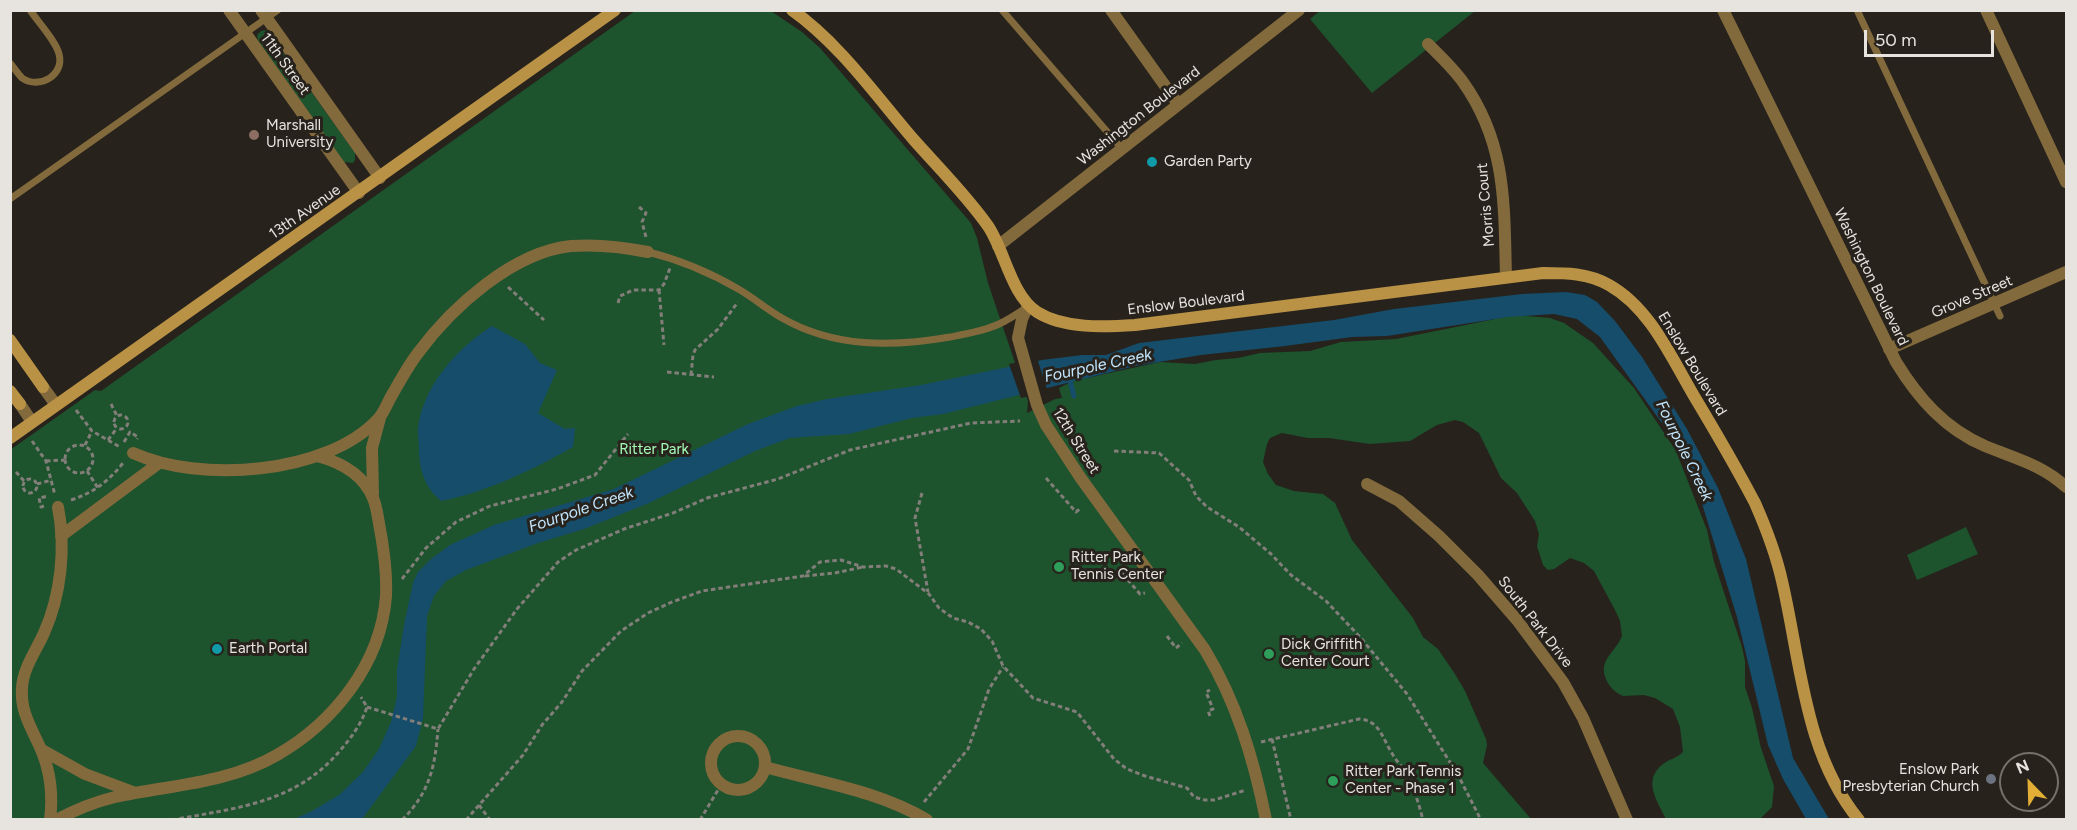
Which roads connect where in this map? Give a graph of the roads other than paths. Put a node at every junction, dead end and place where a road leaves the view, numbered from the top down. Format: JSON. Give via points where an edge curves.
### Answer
{"nodes":[{"id":1,"x":30,"y":10,"type":"edge"},
{"id":2,"x":229,"y":10,"type":"edge"},
{"id":3,"x":278,"y":10,"type":"edge"},
{"id":4,"x":615,"y":10,"type":"edge"},
{"id":5,"x":792,"y":10,"type":"edge"},
{"id":6,"x":1002,"y":10,"type":"edge"},
{"id":7,"x":1111,"y":10,"type":"edge"},
{"id":8,"x":1299,"y":10,"type":"edge"},
{"id":9,"x":1724,"y":10,"type":"edge"},
{"id":10,"x":1857,"y":10,"type":"edge"},
{"id":11,"x":1986,"y":10,"type":"edge"},
{"id":12,"x":264,"y":14,"type":"edge"},
{"id":13,"x":245,"y":33,"type":"junction"},
{"id":14,"x":1428,"y":44,"type":"dead end"},
{"id":15,"x":10,"y":63,"type":"edge"},
{"id":16,"x":1178,"y":104,"type":"junction"},
{"id":17,"x":1122,"y":149,"type":"junction"},
{"id":18,"x":380,"y":178,"type":"junction"},
{"id":19,"x":2067,"y":182,"type":"edge"},
{"id":20,"x":359,"y":193,"type":"junction"},
{"id":21,"x":10,"y":199,"type":"edge"},
{"id":22,"x":998,"y":246,"type":"junction"},
{"id":23,"x":648,"y":252,"type":"joint"},
{"id":24,"x":2067,"y":272,"type":"edge"},
{"id":25,"x":1506,"y":278,"type":"junction"},
{"id":26,"x":1995,"y":304,"type":"junction"},
{"id":27,"x":1029,"y":306,"type":"junction"},
{"id":28,"x":2000,"y":316,"type":"dead end"},
{"id":29,"x":10,"y":340,"type":"edge"},
{"id":30,"x":1889,"y":349,"type":"junction"},
{"id":31,"x":10,"y":392,"type":"edge"},
{"id":32,"x":56,"y":405,"type":"junction"},
{"id":33,"x":380,"y":418,"type":"junction"},
{"id":34,"x":32,"y":422,"type":"junction"},
{"id":35,"x":10,"y":438,"type":"edge"},
{"id":36,"x":131,"y":452,"type":"road end"},
{"id":37,"x":317,"y":456,"type":"junction"},
{"id":38,"x":159,"y":463,"type":"junction"},
{"id":39,"x":1368,"y":484,"type":"dead end"},
{"id":40,"x":2067,"y":488,"type":"edge"},
{"id":41,"x":374,"y":499,"type":"junction"},
{"id":42,"x":57,"y":502,"type":"road end"},
{"id":43,"x":61,"y":536,"type":"junction"},
{"id":44,"x":42,"y":750,"type":"junction"},
{"id":45,"x":765,"y":767,"type":"junction"},
{"id":46,"x":136,"y":794,"type":"junction"},
{"id":47,"x":50,"y":819,"type":"edge"},
{"id":48,"x":56,"y":819,"type":"edge"},
{"id":49,"x":927,"y":819,"type":"edge"},
{"id":50,"x":1266,"y":819,"type":"edge"},
{"id":51,"x":1627,"y":819,"type":"edge"},
{"id":52,"x":1859,"y":819,"type":"edge"}],
"edges":[{"from":1,"to":15,"type":"lane","via":[[59,54],[57,71],[50,79],[31,82]]},
{"from":2,"to":13,"type":"street","name":"11th Street"},
{"from":3,"to":12,"type":"lane"},
{"from":4,"to":18,"type":"street","name":"13th Avenue"},
{"from":5,"to":22,"type":"street","via":[[816,29],[857,73],[986,224]]},
{"from":6,"to":17,"type":"lane"},
{"from":7,"to":16,"type":"street"},
{"from":8,"to":16,"type":"street","name":"Washington Boulevard"},
{"from":9,"to":30,"type":"street","name":"Washington Boulevard"},
{"from":10,"to":26,"type":"lane"},
{"from":11,"to":19,"type":"street"},
{"from":12,"to":13,"type":"lane"},
{"from":12,"to":18,"type":"street","name":"11th Street"},
{"from":13,"to":20,"type":"street","name":"11th Street"},
{"from":13,"to":21,"type":"lane"},
{"from":14,"to":25,"type":"street","name":"Morris Court","via":[[1461,80],[1485,118],[1493,140],[1501,182]]},
{"from":16,"to":17,"type":"street","name":"Washington Boulevard"},
{"from":17,"to":22,"type":"street","name":"Washington Boulevard"},
{"from":18,"to":20,"type":"street","name":"13th Avenue"},
{"from":20,"to":32,"type":"street","name":"13th Avenue"},
{"from":22,"to":27,"type":"street"},
{"from":23,"to":27,"type":"lane","via":[[705,271],[803,328],[848,341],[901,344],[959,335],[996,326]]},
{"from":23,"to":33,"type":"street","via":[[570,246],[515,266],[473,295],[433,334],[403,374]]},
{"from":24,"to":26,"type":"street","name":"Grove Street"},
{"from":25,"to":27,"type":"street","name":"Enslow Boulevard","via":[[1118,326],[1067,323]]},
{"from":25,"to":52,"type":"street","name":"Enslow Boulevard","via":[[1570,273],[1590,276],[1627,298],[1661,340],[1738,471],[1767,529],[1814,732],[1837,789]]},
{"from":26,"to":28,"type":"lane"},
{"from":26,"to":30,"type":"street","name":"Grove Street"},
{"from":27,"to":50,"type":"street","name":"12th Street","via":[[1018,331],[1037,405],[1055,441],[1222,677],[1248,745]]},
{"from":29,"to":32,"type":"street"},
{"from":30,"to":40,"type":"street","name":"Washington Boulevard","via":[[1916,393],[1948,424],[1983,445],[2047,471]]},
{"from":31,"to":34,"type":"street"},
{"from":32,"to":34,"type":"street","name":"13th Avenue"},
{"from":33,"to":37,"type":"street"},
{"from":33,"to":41,"type":"street","via":[[372,448]]},
{"from":34,"to":35,"type":"street","name":"13th Avenue"},
{"from":36,"to":38,"type":"street"},
{"from":37,"to":38,"type":"street","via":[[229,471]]},
{"from":37,"to":41,"type":"street","via":[[344,466],[366,485]]},
{"from":38,"to":43,"type":"street"},
{"from":39,"to":51,"type":"street","name":"South Park Drive","via":[[1399,501],[1440,536],[1531,638],[1583,718]]},
{"from":41,"to":46,"type":"street","via":[[385,557],[386,591],[380,627],[363,670],[339,705],[310,732],[275,756],[231,774]]},
{"from":42,"to":43,"type":"street"},
{"from":43,"to":44,"type":"street","via":[[60,570],[51,616],[22,683],[24,712]]},
{"from":44,"to":46,"type":"street","via":[[85,774]]},
{"from":44,"to":47,"type":"street","via":[[51,785]]},
{"from":45,"to":45,"type":"street","via":[[761,749],[746,737],[727,738],[719,743],[710,760],[721,785],[729,790],[739,791],[756,784]]},
{"from":45,"to":49,"type":"street","via":[[884,801]]},
{"from":46,"to":48,"type":"street","via":[[98,802]]}]}
